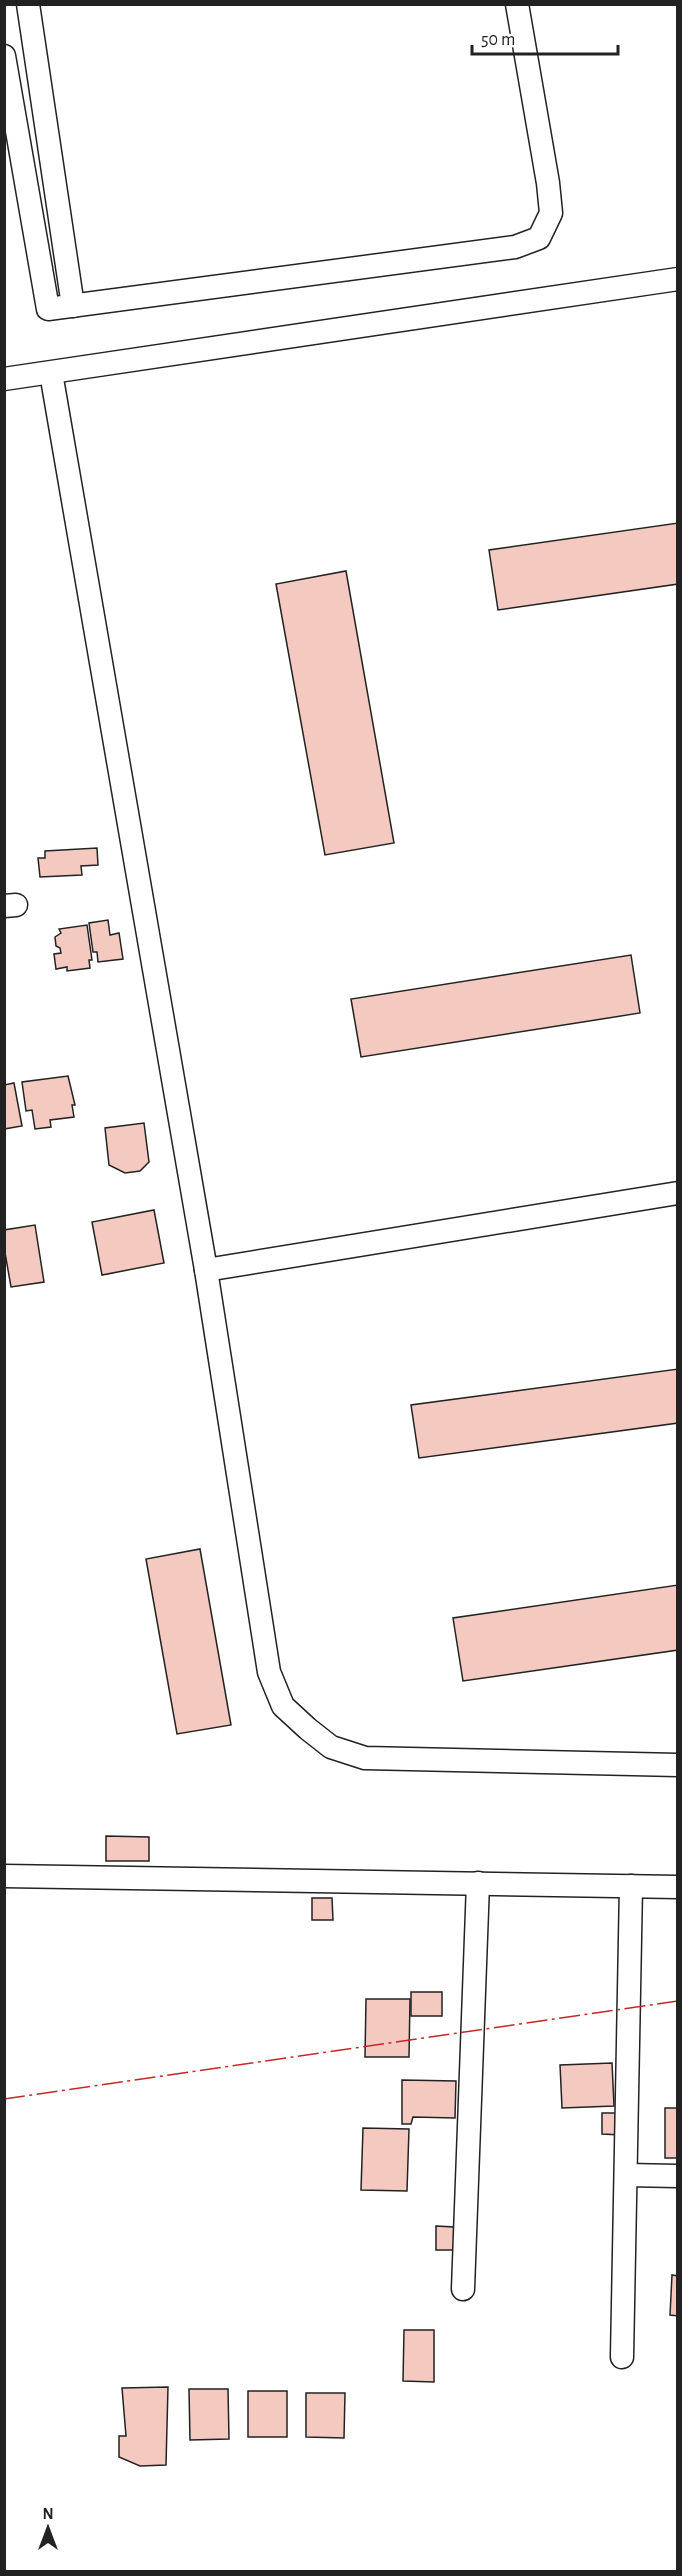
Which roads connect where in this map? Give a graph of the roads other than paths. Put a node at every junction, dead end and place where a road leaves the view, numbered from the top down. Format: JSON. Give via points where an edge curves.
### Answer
{"nodes":[{"id":1,"x":28,"y":4,"type":"edge"},
{"id":2,"x":518,"y":4,"type":"edge"},
{"id":3,"x":4,"y":56,"type":"edge"},
{"id":4,"x":678,"y":279,"type":"edge"},
{"id":5,"x":73,"y":306,"type":"junction"},
{"id":6,"x":51,"y":373,"type":"junction"},
{"id":7,"x":4,"y":380,"type":"edge"},
{"id":8,"x":678,"y":1193,"type":"edge"},
{"id":9,"x":206,"y":1270,"type":"junction"},
{"id":10,"x":678,"y":1766,"type":"edge"},
{"id":11,"x":4,"y":1876,"type":"edge"},
{"id":12,"x":478,"y":1883,"type":"junction"},
{"id":13,"x":631,"y":1886,"type":"junction"},
{"id":14,"x":678,"y":1887,"type":"edge"},
{"id":15,"x":626,"y":2175,"type":"junction"},
{"id":16,"x":678,"y":2176,"type":"edge"},
{"id":17,"x":463,"y":2289,"type":"dead end"},
{"id":18,"x":622,"y":2357,"type":"dead end"}],
"edges":[{"from":1,"to":5,"type":"street"},
{"from":2,"to":5,"type":"street","via":[[551,213],[539,238],[515,247]]},
{"from":3,"to":5,"type":"street","via":[[48,309]]},
{"from":4,"to":6,"type":"street"},
{"from":6,"to":7,"type":"street"},
{"from":6,"to":9,"type":"street"},
{"from":8,"to":9,"type":"street"},
{"from":9,"to":10,"type":"street","via":[[269,1672],[284,1706],[331,1748],[365,1758]]},
{"from":11,"to":12,"type":"street"},
{"from":12,"to":13,"type":"street"},
{"from":12,"to":17,"type":"street"},
{"from":13,"to":14,"type":"street"},
{"from":13,"to":15,"type":"street"},
{"from":15,"to":16,"type":"street"},
{"from":15,"to":18,"type":"street"}]}
